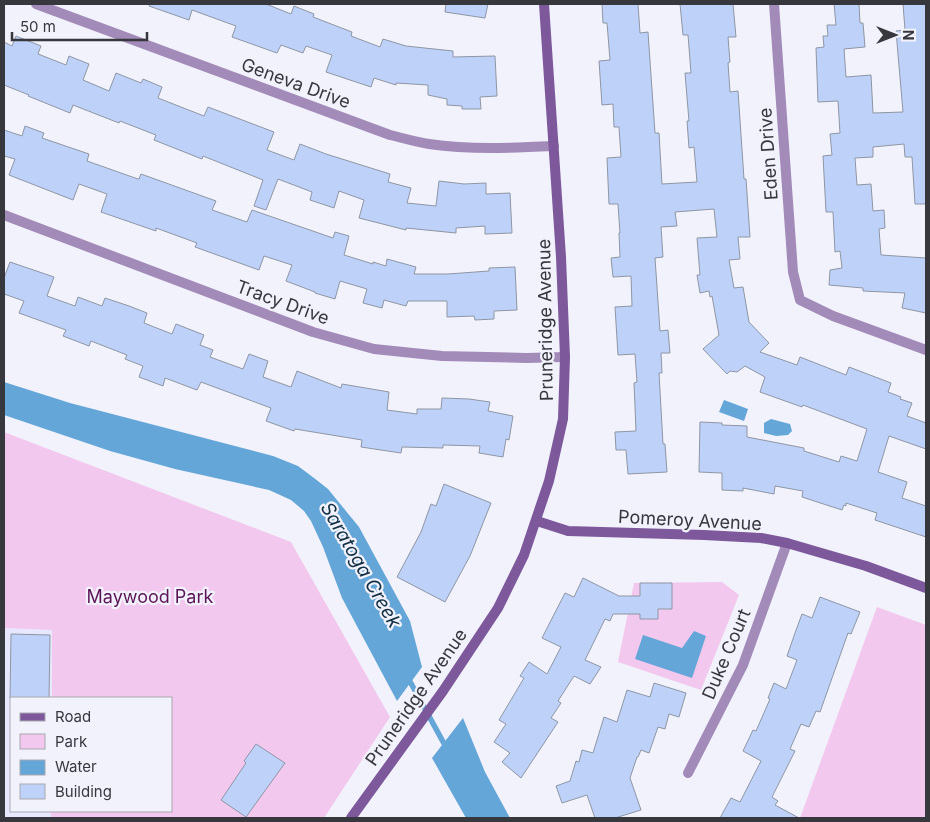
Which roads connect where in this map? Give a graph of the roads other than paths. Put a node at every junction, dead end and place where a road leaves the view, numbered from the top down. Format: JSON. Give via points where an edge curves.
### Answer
{"nodes":[{"id":1,"x":36,"y":4,"type":"edge"},
{"id":2,"x":544,"y":4,"type":"edge"},
{"id":3,"x":774,"y":4,"type":"edge"},
{"id":4,"x":554,"y":146,"type":"junction"},
{"id":5,"x":4,"y":215,"type":"edge"},
{"id":6,"x":926,"y":350,"type":"edge"},
{"id":7,"x":565,"y":357,"type":"junction"},
{"id":8,"x":536,"y":521,"type":"junction"},
{"id":9,"x":786,"y":543,"type":"junction"},
{"id":10,"x":926,"y":588,"type":"edge"},
{"id":11,"x":688,"y":773,"type":"dead end"},
{"id":12,"x":351,"y":818,"type":"edge"}],
"edges":[{"from":1,"to":4,"type":"street","name":"Geneva Drive","via":[[390,135],[429,144],[471,147]]},
{"from":2,"to":4,"type":"main road","name":"Pruneridge Avenue"},
{"from":3,"to":6,"type":"street","name":"Eden Drive","via":[[793,272],[800,300],[833,316]]},
{"from":4,"to":7,"type":"main road","name":"Pruneridge Avenue"},
{"from":5,"to":7,"type":"street","name":"Tracy Drive","via":[[313,332],[374,349],[442,356]]},
{"from":7,"to":8,"type":"main road","name":"Pruneridge Avenue","via":[[563,419]]},
{"from":8,"to":9,"type":"main road","name":"Pomeroy Avenue","via":[[568,531],[736,536]]},
{"from":8,"to":12,"type":"main road","name":"Pruneridge Avenue","via":[[524,555],[498,608],[443,691]]},
{"from":9,"to":10,"type":"main road","name":"Pomeroy Avenue","via":[[866,566]]},
{"from":9,"to":11,"type":"street","name":"Duke Court","via":[[743,665]]}]}
